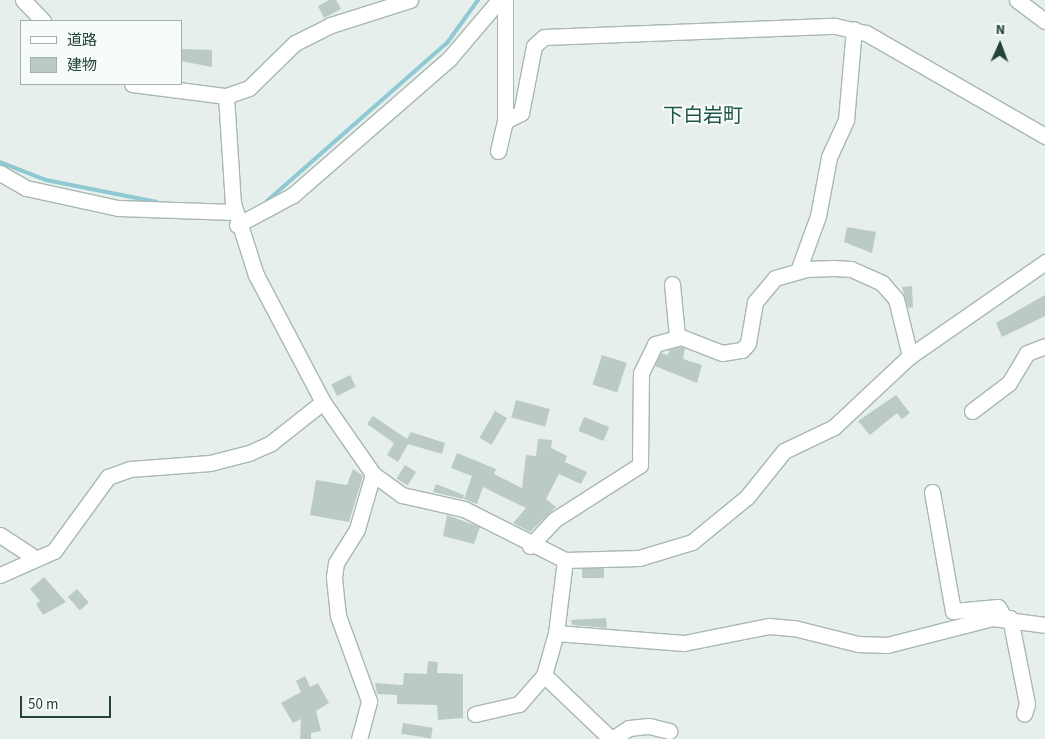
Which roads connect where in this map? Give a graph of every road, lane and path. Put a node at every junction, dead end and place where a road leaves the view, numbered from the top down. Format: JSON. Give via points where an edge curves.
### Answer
{"nodes":[{"id":1,"x":23,"y":0,"type":"edge"},
{"id":2,"x":410,"y":0,"type":"edge"},
{"id":3,"x":499,"y":0,"type":"edge"},
{"id":4,"x":504,"y":0,"type":"edge"},
{"id":5,"x":1017,"y":0,"type":"edge"},
{"id":6,"x":42,"y":20,"type":"edge"},
{"id":7,"x":1045,"y":21,"type":"edge"},
{"id":8,"x":854,"y":29,"type":"junction"},
{"id":9,"x":140,"y":85,"type":"edge"},
{"id":10,"x":226,"y":96,"type":"junction"},
{"id":11,"x":505,"y":122,"type":"junction"},
{"id":12,"x":1045,"y":136,"type":"edge"},
{"id":13,"x":498,"y":151,"type":"dead end"},
{"id":14,"x":0,"y":173,"type":"edge"},
{"id":15,"x":236,"y":219,"type":"junction"},
{"id":16,"x":1045,"y":262,"type":"edge"},
{"id":17,"x":798,"y":271,"type":"junction"},
{"id":18,"x":672,"y":284,"type":"dead end"},
{"id":19,"x":677,"y":336,"type":"junction"},
{"id":20,"x":1045,"y":346,"type":"edge"},
{"id":21,"x":910,"y":356,"type":"junction"},
{"id":22,"x":323,"y":402,"type":"junction"},
{"id":23,"x":972,"y":411,"type":"dead end"},
{"id":24,"x":373,"y":474,"type":"junction"},
{"id":25,"x":932,"y":492,"type":"dead end"},
{"id":26,"x":0,"y":535,"type":"edge"},
{"id":27,"x":530,"y":546,"type":"junction"},
{"id":28,"x":35,"y":558,"type":"junction"},
{"id":29,"x":565,"y":560,"type":"junction"},
{"id":30,"x":0,"y":574,"type":"edge"},
{"id":31,"x":1007,"y":618,"type":"junction"},
{"id":32,"x":1045,"y":625,"type":"edge"},
{"id":33,"x":556,"y":632,"type":"junction"},
{"id":34,"x":544,"y":676,"type":"junction"},
{"id":35,"x":475,"y":714,"type":"dead end"},
{"id":36,"x":1024,"y":714,"type":"dead end"},
{"id":37,"x":669,"y":731,"type":"dead end"},
{"id":38,"x":359,"y":739,"type":"edge"},
{"id":39,"x":612,"y":739,"type":"edge"}],
"edges":[{"from":1,"to":6,"type":"street"},
{"from":2,"to":10,"type":"street","via":[[331,25],[295,43],[248,88]]},
{"from":3,"to":15,"type":"street","via":[[449,58],[300,189]]},
{"from":4,"to":11,"type":"street"},
{"from":5,"to":7,"type":"street"},
{"from":8,"to":11,"type":"street","via":[[544,37],[534,46],[521,112]]},
{"from":8,"to":12,"type":"street"},
{"from":8,"to":17,"type":"street","via":[[846,120],[829,157],[818,216]]},
{"from":9,"to":10,"type":"street"},
{"from":10,"to":15,"type":"street"},
{"from":11,"to":13,"type":"street"},
{"from":14,"to":15,"type":"street","via":[[26,188],[118,208]]},
{"from":15,"to":22,"type":"street","via":[[277,321]]},
{"from":16,"to":21,"type":"street"},
{"from":17,"to":19,"type":"street","via":[[775,278],[761,292],[742,350],[722,353]]},
{"from":17,"to":21,"type":"street","via":[[851,269],[882,283],[896,299]]},
{"from":18,"to":19,"type":"street"},
{"from":19,"to":27,"type":"street","via":[[656,344],[641,373],[640,465],[554,520]]},
{"from":20,"to":23,"type":"street","via":[[1027,353],[1009,383]]},
{"from":21,"to":29,"type":"street","via":[[834,427],[784,451],[747,497],[692,542],[639,558]]},
{"from":22,"to":24,"type":"street"},
{"from":22,"to":28,"type":"street","via":[[271,443],[249,453],[210,463],[130,468],[108,477],[64,541],[54,551]]},
{"from":24,"to":27,"type":"street","via":[[402,494],[464,509]]},
{"from":24,"to":38,"type":"street","via":[[358,529],[336,563],[334,577],[338,616],[369,701]]},
{"from":25,"to":31,"type":"street","via":[[953,611],[998,607]]},
{"from":26,"to":28,"type":"street"},
{"from":27,"to":29,"type":"street"},
{"from":28,"to":30,"type":"street"},
{"from":29,"to":33,"type":"street"},
{"from":31,"to":32,"type":"street"},
{"from":31,"to":33,"type":"street","via":[[888,645],[858,644],[794,628],[769,626],[684,643]]},
{"from":31,"to":36,"type":"street","via":[[1027,704]]},
{"from":33,"to":34,"type":"street"},
{"from":34,"to":35,"type":"street","via":[[518,704]]},
{"from":34,"to":39,"type":"street"},
{"from":37,"to":39,"type":"street","via":[[649,726],[629,728]]}]}
